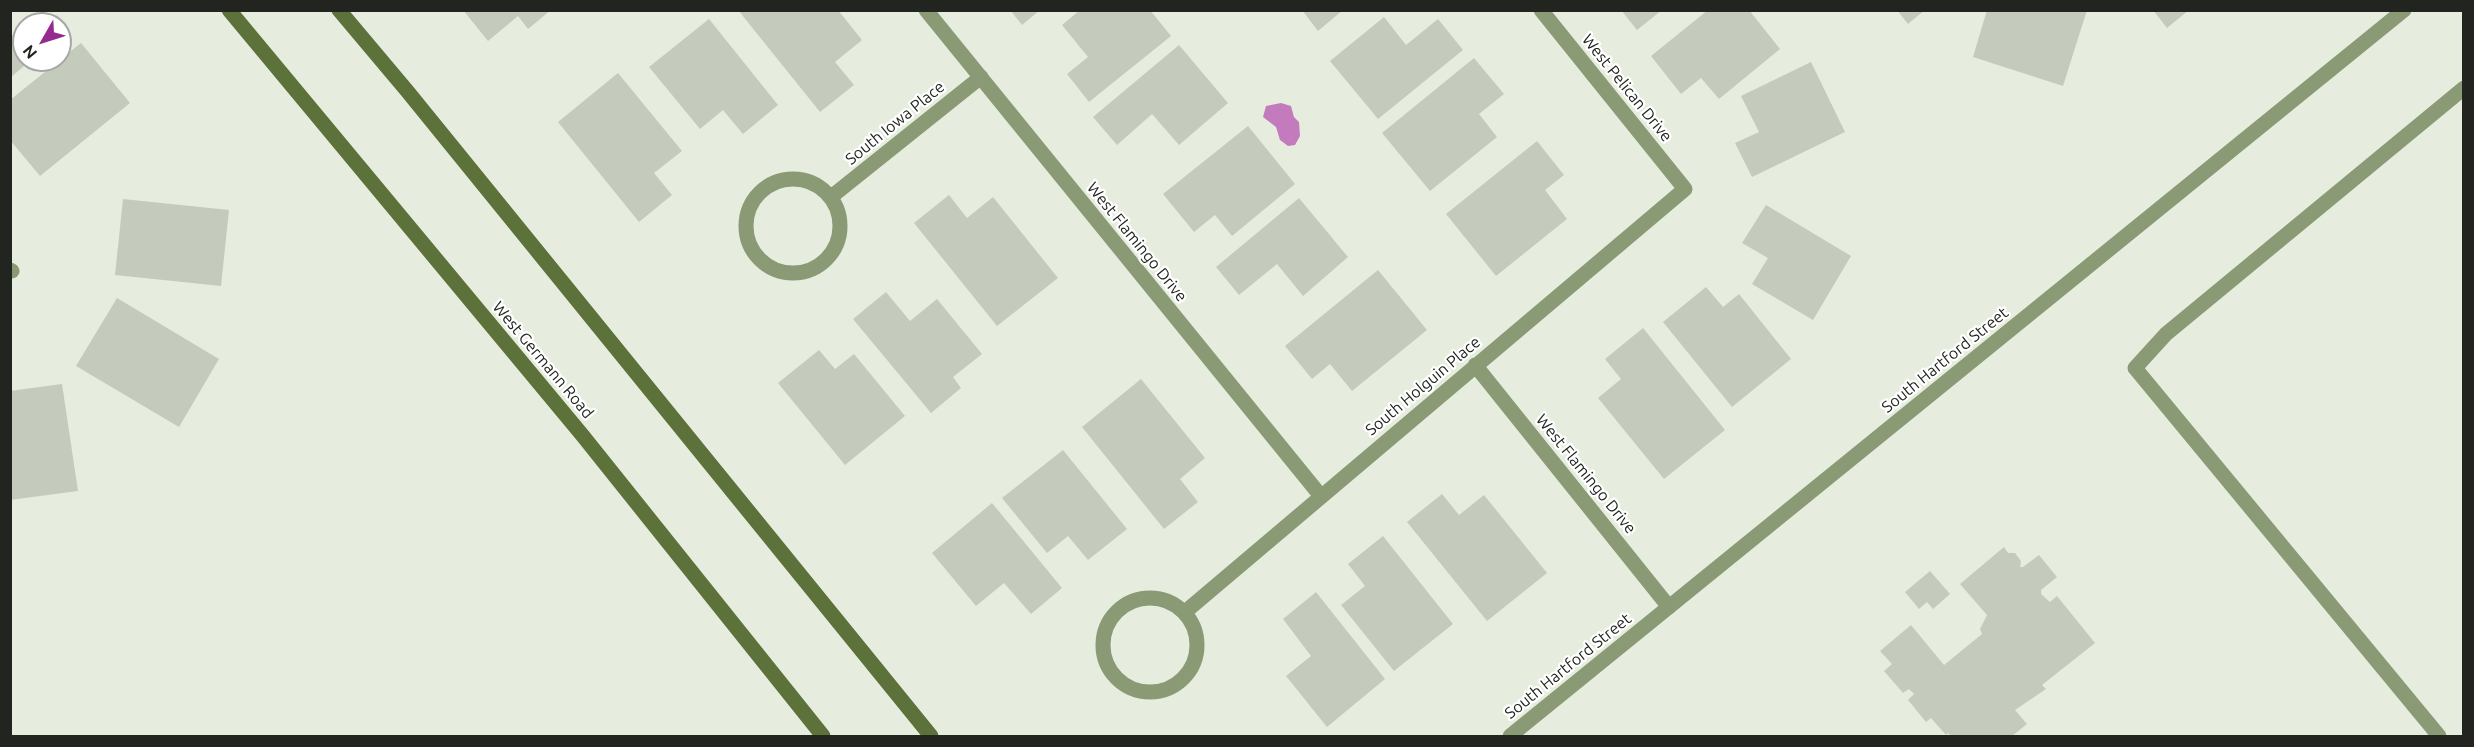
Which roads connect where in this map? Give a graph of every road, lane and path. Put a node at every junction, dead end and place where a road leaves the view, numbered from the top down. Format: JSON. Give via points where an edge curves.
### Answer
{"nodes":[{"id":1,"x":229,"y":10,"type":"edge"},
{"id":2,"x":339,"y":10,"type":"edge"},
{"id":3,"x":926,"y":10,"type":"edge"},
{"id":4,"x":1541,"y":10,"type":"edge"},
{"id":5,"x":2404,"y":10,"type":"edge"},
{"id":6,"x":981,"y":77,"type":"junction"},
{"id":7,"x":2463,"y":88,"type":"edge"},
{"id":8,"x":1685,"y":189,"type":"joint"},
{"id":9,"x":831,"y":197,"type":"junction"},
{"id":10,"x":1475,"y":365,"type":"junction"},
{"id":11,"x":1320,"y":495,"type":"junction"},
{"id":12,"x":1669,"y":607,"type":"junction"},
{"id":13,"x":1185,"y":612,"type":"junction"},
{"id":14,"x":823,"y":736,"type":"edge"},
{"id":15,"x":931,"y":736,"type":"edge"},
{"id":16,"x":1510,"y":736,"type":"edge"},
{"id":17,"x":2439,"y":736,"type":"edge"}],
"edges":[{"from":1,"to":14,"type":"main road","name":"West Germann Road","via":[[583,436]]},
{"from":2,"to":15,"type":"main road"},
{"from":3,"to":6,"type":"street","name":"West Flamingo Drive"},
{"from":4,"to":8,"type":"street","name":"West Pelican Drive"},
{"from":5,"to":12,"type":"street","name":"South Hartford Street"},
{"from":6,"to":9,"type":"street","name":"South Iowa Place"},
{"from":6,"to":11,"type":"street","name":"West Flamingo Drive"},
{"from":7,"to":17,"type":"street","via":[[2166,334],[2135,368]]},
{"from":8,"to":10,"type":"street","name":"South Holguin Place"},
{"from":9,"to":9,"type":"street","via":[[819,186],[790,178],[762,190],[746,216],[750,247],[760,259],[780,271],[803,272],[818,266],[830,256],[841,227]]},
{"from":10,"to":11,"type":"street","name":"South Holguin Place"},
{"from":10,"to":12,"type":"street","name":"West Flamingo Drive"},
{"from":11,"to":13,"type":"street","name":"South Holguin Place"},
{"from":12,"to":16,"type":"street","name":"South Hartford Street"},
{"from":13,"to":13,"type":"street","via":[[1157,598],[1142,598],[1115,613],[1102,641],[1107,664],[1121,683],[1150,693],[1180,683],[1196,656],[1197,641]]}]}
